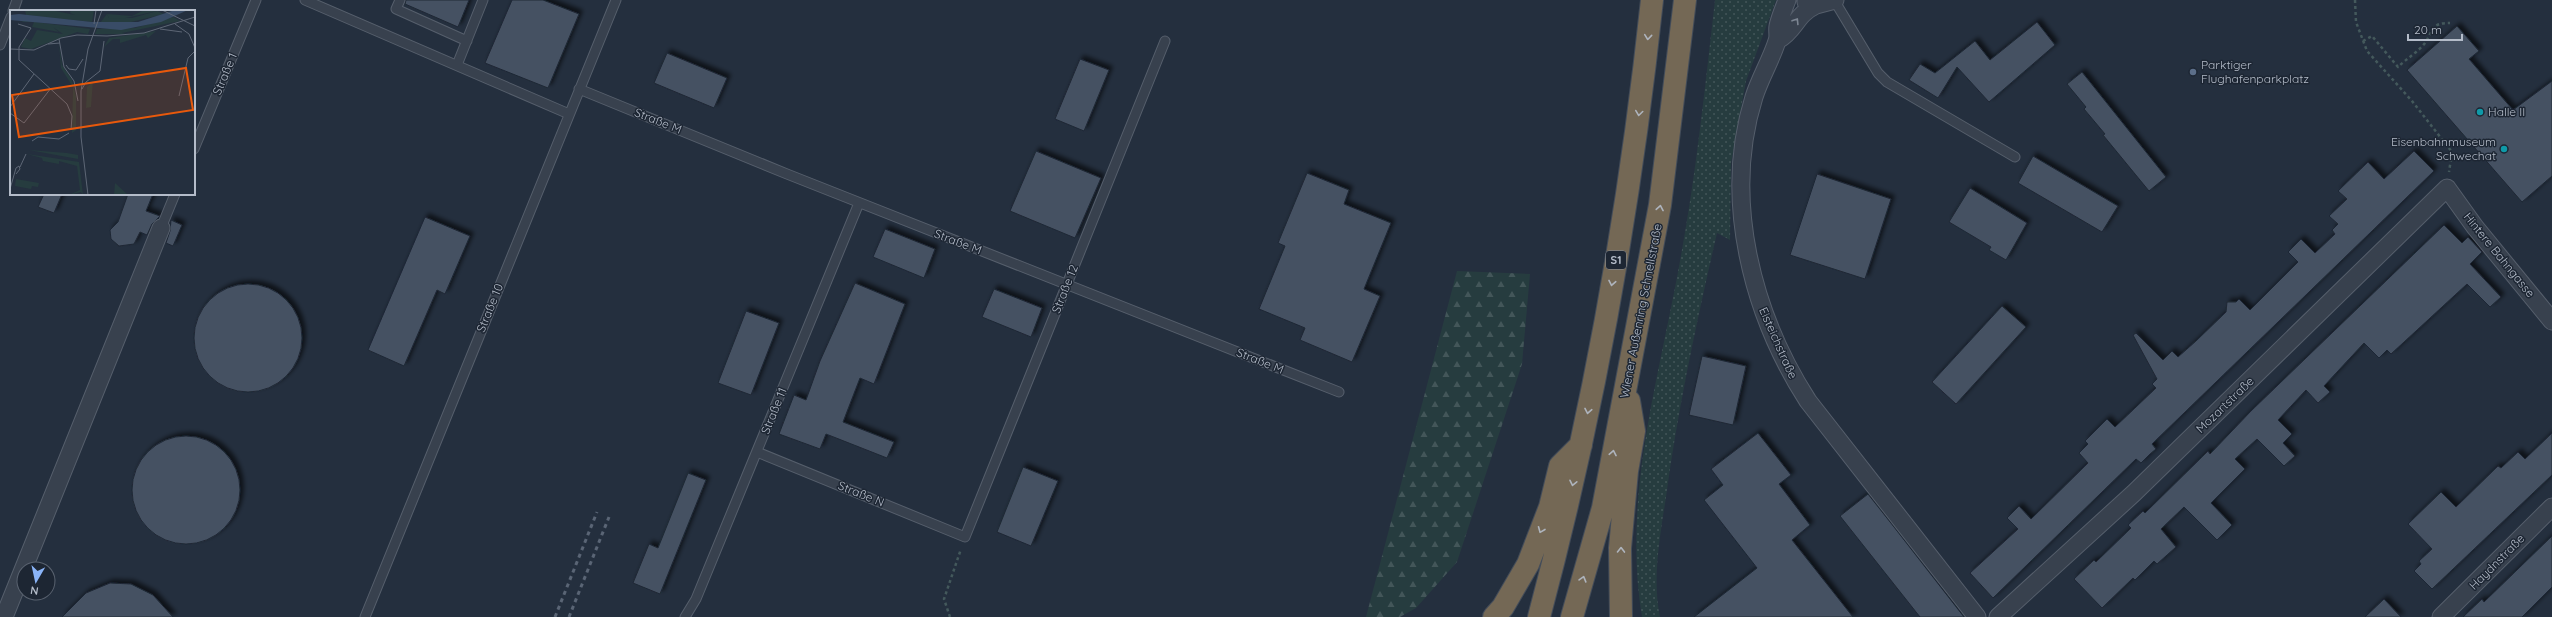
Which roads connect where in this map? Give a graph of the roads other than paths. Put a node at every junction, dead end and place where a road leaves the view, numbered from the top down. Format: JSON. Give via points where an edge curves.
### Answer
{"nodes":[{"id":1,"x":17,"y":0,"type":"edge"},
{"id":2,"x":256,"y":0,"type":"edge"},
{"id":3,"x":305,"y":0,"type":"edge"},
{"id":4,"x":400,"y":0,"type":"edge"},
{"id":5,"x":483,"y":0,"type":"edge"},
{"id":6,"x":616,"y":0,"type":"edge"},
{"id":7,"x":1652,"y":0,"type":"edge"},
{"id":8,"x":1685,"y":0,"type":"edge"},
{"id":9,"x":1787,"y":0,"type":"edge"},
{"id":10,"x":1834,"y":0,"type":"edge"},
{"id":11,"x":1809,"y":2,"type":"edge"},
{"id":12,"x":13,"y":10,"type":"edge"},
{"id":13,"x":10,"y":20,"type":"edge"},
{"id":14,"x":1778,"y":40,"type":"junction"},
{"id":15,"x":466,"y":41,"type":"junction"},
{"id":16,"x":1165,"y":41,"type":"dead end"},
{"id":17,"x":0,"y":46,"type":"edge"},
{"id":18,"x":457,"y":65,"type":"junction"},
{"id":19,"x":579,"y":89,"type":"junction"},
{"id":20,"x":569,"y":114,"type":"junction"},
{"id":21,"x":195,"y":147,"type":"edge"},
{"id":22,"x":2015,"y":157,"type":"dead end"},
{"id":23,"x":2447,"y":188,"type":"joint"},
{"id":24,"x":175,"y":195,"type":"edge"},
{"id":25,"x":859,"y":203,"type":"junction"},
{"id":26,"x":161,"y":228,"type":"joint"},
{"id":27,"x":1067,"y":285,"type":"junction"},
{"id":28,"x":2552,"y":321,"type":"edge"},
{"id":29,"x":1627,"y":384,"type":"junction"},
{"id":30,"x":1339,"y":392,"type":"dead end"},
{"id":31,"x":1581,"y":445,"type":"junction"},
{"id":32,"x":757,"y":452,"type":"junction"},
{"id":33,"x":2552,"y":508,"type":"edge"},
{"id":34,"x":965,"y":537,"type":"joint"},
{"id":35,"x":4,"y":617,"type":"edge"},
{"id":36,"x":365,"y":617,"type":"edge"},
{"id":37,"x":685,"y":617,"type":"edge"},
{"id":38,"x":1494,"y":617,"type":"edge"},
{"id":39,"x":1539,"y":617,"type":"edge"},
{"id":40,"x":1572,"y":617,"type":"edge"},
{"id":41,"x":1621,"y":617,"type":"edge"},
{"id":42,"x":1977,"y":617,"type":"edge"},
{"id":43,"x":1998,"y":617,"type":"edge"},
{"id":44,"x":2441,"y":617,"type":"edge"}],
"edges":[{"from":1,"to":12,"type":"lane"},
{"from":2,"to":21,"type":"lane","name":"Straße 1"},
{"from":3,"to":18,"type":"lane"},
{"from":4,"to":15,"type":"lane","via":[[396,9]]},
{"from":5,"to":15,"type":"lane"},
{"from":6,"to":19,"type":"lane","name":"Straße 10"},
{"from":7,"to":31,"type":"highway","number":"S1","one_way":true,"via":[[1627,200]]},
{"from":29,"to":8,"type":"highway","name":"Wiener Außenring Schnellstraße","one_way":true,"via":[[1660,206]]},
{"from":9,"to":14,"type":"street","name":"Eisteichstraße","via":[[1778,26]]},
{"from":10,"to":11,"type":"street","name":"Eisteichstraße"},
{"from":10,"to":22,"type":"lane","via":[[1886,82]]},
{"from":14,"to":11,"type":"street","name":"Eisteichstraße","one_way":true,"via":[[1788,34]]},
{"from":13,"to":17,"type":"lane"},
{"from":14,"to":42,"type":"street","name":"Eisteichstraße","via":[[1754,98],[1746,133],[1741,184],[1748,252],[1764,314],[1787,368],[1808,401]]},
{"from":15,"to":18,"type":"lane"},
{"from":16,"to":27,"type":"lane","name":"Straße 12"},
{"from":18,"to":20,"type":"lane"},
{"from":19,"to":20,"type":"lane","name":"Straße 10"},
{"from":19,"to":25,"type":"lane","name":"Straße M"},
{"from":20,"to":36,"type":"lane","name":"Straße 10"},
{"from":23,"to":28,"type":"street","name":"Hintere Bahngasse","via":[[2475,227]]},
{"from":23,"to":43,"type":"street","name":"Mozartstraße","via":[[2134,493]]},
{"from":24,"to":26,"type":"lane"},
{"from":25,"to":27,"type":"lane","name":"Straße M"},
{"from":25,"to":32,"type":"lane","name":"Straße 11"},
{"from":26,"to":35,"type":"street"},
{"from":27,"to":30,"type":"lane","name":"Straße M"},
{"from":27,"to":34,"type":"lane","name":"Straße 12"},
{"from":40,"to":29,"type":"highway","name":"Wiener Außenring Schnellstraße","one_way":true,"via":[[1603,508]]},
{"from":41,"to":29,"type":"highway","one_way":true,"via":[[1620,548],[1634,431]]},
{"from":31,"to":38,"type":"highway","one_way":true,"via":[[1560,466],[1550,507],[1528,564],[1503,607]]},
{"from":31,"to":39,"type":"highway","number":"S1","one_way":true,"via":[[1565,522]]},
{"from":32,"to":34,"type":"lane","name":"Straße N"},
{"from":32,"to":37,"type":"lane","name":"Straße 11","via":[[696,599]]},
{"from":33,"to":44,"type":"street","name":"Haydnstraße"}]}
